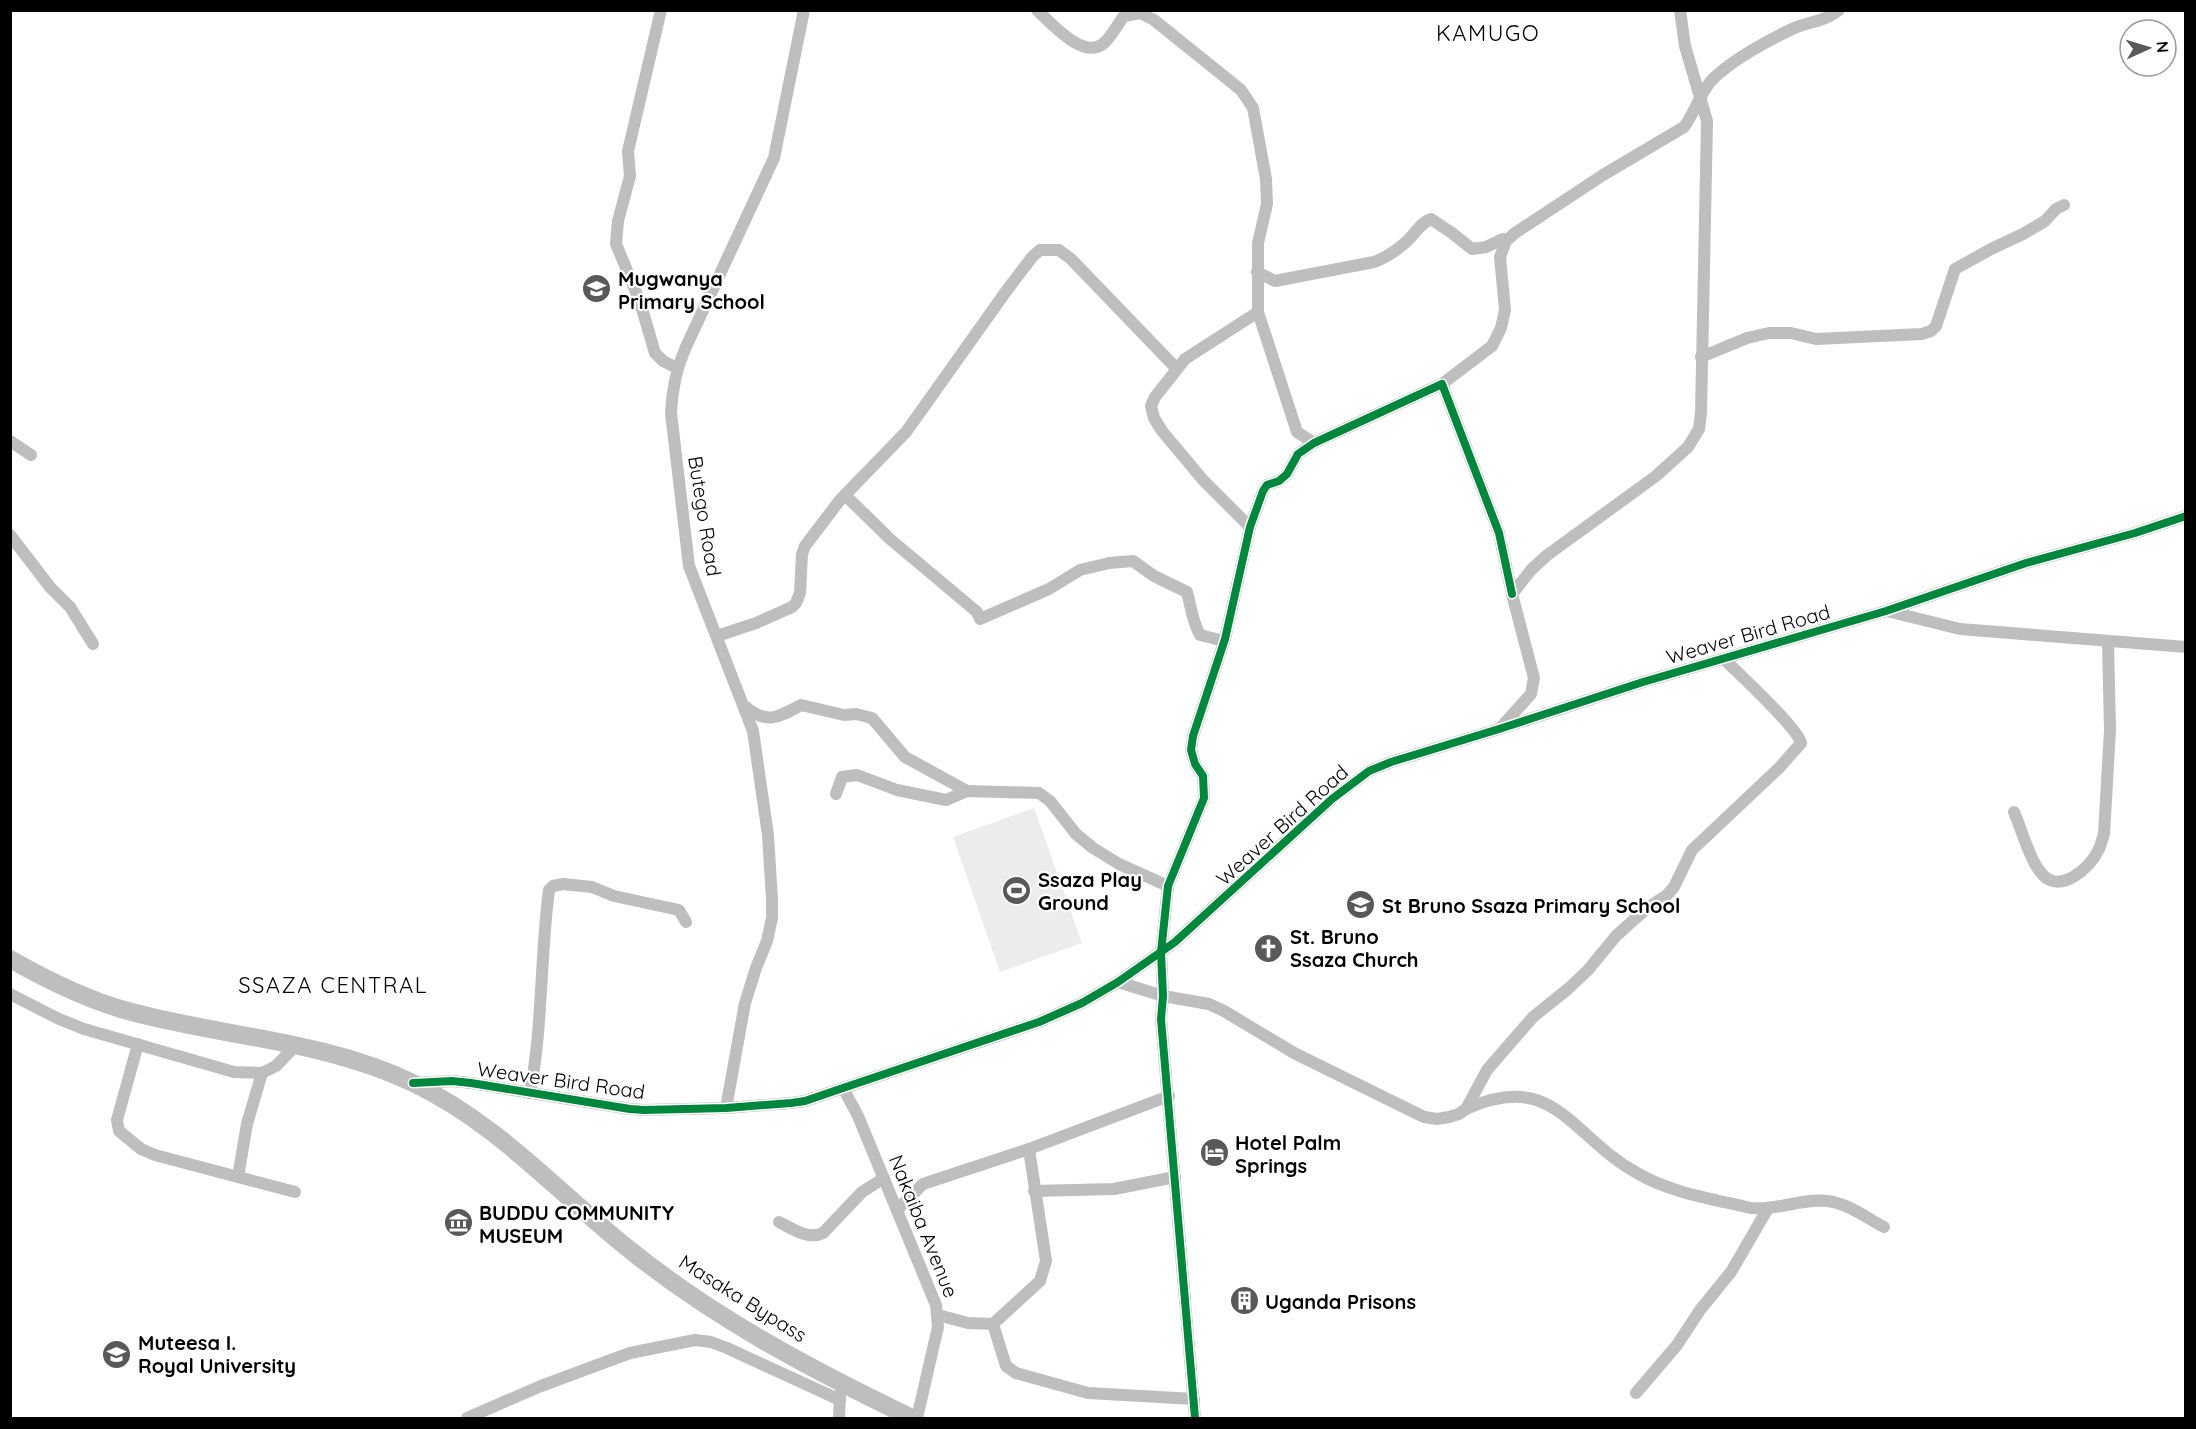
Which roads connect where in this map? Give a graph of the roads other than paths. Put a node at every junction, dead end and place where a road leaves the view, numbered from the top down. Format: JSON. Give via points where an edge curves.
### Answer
{"nodes":[{"id":1,"x":661,"y":10,"type":"edge"},
{"id":2,"x":804,"y":10,"type":"edge"},
{"id":3,"x":1037,"y":10,"type":"edge"},
{"id":4,"x":1680,"y":10,"type":"edge"},
{"id":5,"x":1839,"y":10,"type":"edge"},
{"id":6,"x":1701,"y":96,"type":"junction"},
{"id":7,"x":2064,"y":205,"type":"dead end"},
{"id":8,"x":1506,"y":241,"type":"junction"},
{"id":9,"x":1257,"y":272,"type":"junction"},
{"id":10,"x":1275,"y":281,"type":"junction"},
{"id":11,"x":1258,"y":295,"type":"junction"},
{"id":12,"x":1258,"y":312,"type":"junction"},
{"id":13,"x":1701,"y":357,"type":"junction"},
{"id":14,"x":677,"y":368,"type":"junction"},
{"id":15,"x":1176,"y":368,"type":"junction"},
{"id":16,"x":1442,"y":384,"type":"junction"},
{"id":17,"x":1297,"y":432,"type":"junction"},
{"id":18,"x":10,"y":441,"type":"edge"},
{"id":19,"x":1314,"y":443,"type":"junction"},
{"id":20,"x":1298,"y":454,"type":"junction"},
{"id":21,"x":30,"y":455,"type":"dead end"},
{"id":22,"x":845,"y":495,"type":"junction"},
{"id":23,"x":2186,"y":516,"type":"edge"},
{"id":24,"x":1250,"y":527,"type":"junction"},
{"id":25,"x":10,"y":534,"type":"edge"},
{"id":26,"x":1512,"y":594,"type":"junction"},
{"id":27,"x":1886,"y":611,"type":"junction"},
{"id":28,"x":717,"y":636,"type":"junction"},
{"id":29,"x":1224,"y":641,"type":"junction"},
{"id":30,"x":2108,"y":642,"type":"junction"},
{"id":31,"x":93,"y":644,"type":"dead end"},
{"id":32,"x":2186,"y":647,"type":"edge"},
{"id":33,"x":1724,"y":659,"type":"junction"},
{"id":34,"x":745,"y":706,"type":"junction"},
{"id":35,"x":1499,"y":729,"type":"junction"},
{"id":36,"x":968,"y":791,"type":"junction"},
{"id":37,"x":836,"y":794,"type":"dead end"},
{"id":38,"x":2014,"y":812,"type":"dead end"},
{"id":39,"x":1168,"y":886,"type":"junction"},
{"id":40,"x":686,"y":921,"type":"dead end"},
{"id":41,"x":1161,"y":952,"type":"junction"},
{"id":42,"x":10,"y":958,"type":"edge"},
{"id":43,"x":1118,"y":982,"type":"junction"},
{"id":44,"x":10,"y":994,"type":"edge"},
{"id":45,"x":1163,"y":996,"type":"junction"},
{"id":46,"x":138,"y":1044,"type":"junction"},
{"id":47,"x":296,"y":1045,"type":"junction"},
{"id":48,"x":262,"y":1073,"type":"junction"},
{"id":49,"x":413,"y":1083,"type":"junction"},
{"id":50,"x":843,"y":1088,"type":"junction"},
{"id":51,"x":530,"y":1093,"type":"junction"},
{"id":52,"x":1169,"y":1096,"type":"junction"},
{"id":53,"x":726,"y":1108,"type":"junction"},
{"id":54,"x":1466,"y":1108,"type":"junction"},
{"id":55,"x":1029,"y":1149,"type":"junction"},
{"id":56,"x":238,"y":1177,"type":"junction"},
{"id":57,"x":1175,"y":1177,"type":"junction"},
{"id":58,"x":884,"y":1178,"type":"junction"},
{"id":59,"x":1034,"y":1191,"type":"junction"},
{"id":60,"x":295,"y":1192,"type":"dead end"},
{"id":61,"x":897,"y":1210,"type":"junction"},
{"id":62,"x":1767,"y":1210,"type":"junction"},
{"id":63,"x":779,"y":1222,"type":"dead end"},
{"id":64,"x":1884,"y":1227,"type":"dead end"},
{"id":65,"x":938,"y":1315,"type":"junction"},
{"id":66,"x":993,"y":1324,"type":"junction"},
{"id":67,"x":840,"y":1392,"type":"junction"},
{"id":68,"x":1635,"y":1393,"type":"dead end"},
{"id":69,"x":1194,"y":1399,"type":"junction"},
{"id":70,"x":467,"y":1419,"type":"edge"},
{"id":71,"x":839,"y":1419,"type":"edge"},
{"id":72,"x":912,"y":1419,"type":"edge"},
{"id":73,"x":917,"y":1419,"type":"edge"},
{"id":74,"x":1195,"y":1419,"type":"edge"}],
"edges":[{"from":1,"to":14,"type":"street","via":[[628,151],[630,176],[616,244],[640,302],[655,353]]},
{"from":2,"to":14,"type":"street","name":"Butego Road","via":[[768,173]]},
{"from":3,"to":9,"type":"street","via":[[1089,49],[1104,43],[1124,16],[1140,13],[1155,20],[1241,90],[1253,108],[1266,179],[1267,204],[1258,243]]},
{"from":4,"to":6,"type":"street","via":[[1685,45]]},
{"from":5,"to":6,"type":"street","via":[[1827,19],[1793,28],[1751,53],[1714,77]]},
{"from":6,"to":8,"type":"street","via":[[1684,127],[1603,175]]},
{"from":6,"to":13,"type":"street","via":[[1707,122]]},
{"from":7,"to":13,"type":"street","via":[[2023,234],[1955,269],[1931,331],[1816,339],[1769,333]]},
{"from":8,"to":10,"type":"street","via":[[1472,249],[1431,219],[1381,260]]},
{"from":8,"to":16,"type":"street","via":[[1500,257],[1505,310],[1502,328],[1492,346]]},
{"from":9,"to":10,"type":"street"},
{"from":9,"to":11,"type":"street"},
{"from":10,"to":11,"type":"street"},
{"from":11,"to":12,"type":"street"},
{"from":12,"to":15,"type":"street"},
{"from":12,"to":17,"type":"street"},
{"from":13,"to":26,"type":"street","via":[[1699,429],[1688,447],[1656,476],[1546,556]]},
{"from":14,"to":28,"type":"street","name":"Butego Road","via":[[670,413],[688,566]]},
{"from":15,"to":22,"type":"street","via":[[1071,259],[1059,250],[1040,250],[906,432]]},
{"from":15,"to":24,"type":"street","via":[[1151,406],[1154,418],[1203,480]]},
{"from":16,"to":19,"type":"street"},
{"from":16,"to":26,"type":"street","via":[[1499,533]]},
{"from":17,"to":19,"type":"street"},
{"from":17,"to":20,"type":"street"},
{"from":18,"to":21,"type":"street"},
{"from":19,"to":20,"type":"street"},
{"from":20,"to":24,"type":"street","via":[[1287,474],[1267,485]]},
{"from":22,"to":28,"type":"street","via":[[805,546],[796,603]]},
{"from":22,"to":29,"type":"street","via":[[978,612],[980,620],[1049,589],[1080,570],[1109,562],[1133,561],[1187,592],[1193,624],[1200,635]]},
{"from":23,"to":27,"type":"street","name":"Weaver Bird Road","via":[[2026,563]]},
{"from":24,"to":29,"type":"street"},
{"from":25,"to":31,"type":"street","via":[[74,613]]},
{"from":26,"to":35,"type":"street","via":[[1533,678],[1531,694]]},
{"from":27,"to":30,"type":"street","via":[[1960,629]]},
{"from":27,"to":33,"type":"street","name":"Weaver Bird Road"},
{"from":28,"to":34,"type":"street","name":"Butego Road"},
{"from":29,"to":39,"type":"street","via":[[1191,750],[1203,776],[1204,798]]},
{"from":30,"to":32,"type":"street"},
{"from":30,"to":38,"type":"street","via":[[2110,730],[2104,834],[2099,850],[2080,873],[2054,882],[2036,866]]},
{"from":33,"to":35,"type":"street","name":"Weaver Bird Road"},
{"from":33,"to":54,"type":"street","via":[[1799,736],[1801,743],[1692,850],[1674,887],[1616,936],[1588,970],[1533,1017],[1487,1070]]},
{"from":34,"to":36,"type":"street","via":[[756,716],[776,718],[801,705],[872,718],[905,757]]},
{"from":34,"to":53,"type":"street","name":"Butego Road","via":[[753,730],[768,835],[772,909],[767,941],[745,1004]]},
{"from":35,"to":41,"type":"street","name":"Weaver Bird Road","via":[[1368,771]]},
{"from":36,"to":37,"type":"street","via":[[946,800],[897,790],[849,774],[843,777]]},
{"from":36,"to":39,"type":"street","via":[[1044,795],[1093,848]]},
{"from":39,"to":41,"type":"street"},
{"from":40,"to":51,"type":"street","via":[[679,910],[614,896],[592,887],[563,884],[549,890],[539,1040]]},
{"from":41,"to":43,"type":"street","name":"Weaver Bird Road"},
{"from":41,"to":45,"type":"street"},
{"from":42,"to":47,"type":"highway","name":"Masaka Bypass","via":[[36,974],[127,1011]]},
{"from":43,"to":45,"type":"street"},
{"from":43,"to":50,"type":"street","name":"Weaver Bird Road","via":[[1039,1022]]},
{"from":44,"to":46,"type":"street","via":[[59,1019]]},
{"from":45,"to":52,"type":"street","via":[[1161,1019]]},
{"from":45,"to":54,"type":"street","via":[[1209,1004],[1294,1053],[1424,1117],[1449,1118]]},
{"from":46,"to":48,"type":"street","via":[[234,1072]]},
{"from":46,"to":56,"type":"street","via":[[117,1120],[119,1131],[155,1155]]},
{"from":47,"to":48,"type":"street","via":[[276,1066]]},
{"from":47,"to":49,"type":"highway","name":"Masaka Bypass","via":[[348,1057]]},
{"from":48,"to":56,"type":"street","via":[[247,1124]]},
{"from":49,"to":51,"type":"street","name":"Weaver Bird Road","via":[[452,1081]]},
{"from":49,"to":67,"type":"highway","name":"Masaka Bypass","via":[[496,1134],[678,1287]]},
{"from":50,"to":53,"type":"street","name":"Weaver Bird Road","via":[[805,1101]]},
{"from":50,"to":58,"type":"street","name":"Nakaiba Avenue"},
{"from":51,"to":53,"type":"street","name":"Weaver Bird Road","via":[[630,1109]]},
{"from":52,"to":55,"type":"street"},
{"from":52,"to":57,"type":"street"},
{"from":54,"to":62,"type":"street","via":[[1504,1096],[1542,1100],[1615,1160],[1657,1184]]},
{"from":55,"to":59,"type":"street"},
{"from":55,"to":61,"type":"street","via":[[923,1184]]},
{"from":56,"to":60,"type":"street"},
{"from":57,"to":59,"type":"street","via":[[1114,1189]]},
{"from":57,"to":69,"type":"street"},
{"from":58,"to":61,"type":"street","name":"Nakaiba Avenue"},
{"from":58,"to":63,"type":"street","via":[[862,1192],[816,1237]]},
{"from":59,"to":66,"type":"street","via":[[1046,1261],[1044,1270],[1040,1281]]},
{"from":61,"to":65,"type":"street","name":"Nakaiba Avenue"},
{"from":62,"to":64,"type":"street","via":[[1826,1201]]},
{"from":62,"to":68,"type":"street","via":[[1731,1272],[1677,1345]]},
{"from":65,"to":66,"type":"street","via":[[968,1323]]},
{"from":65,"to":73,"type":"street","name":"Nakaiba Avenue"},
{"from":66,"to":69,"type":"street","via":[[1006,1366],[1016,1373],[1088,1393]]},
{"from":67,"to":70,"type":"street","via":[[711,1342],[695,1340],[630,1353]]},
{"from":67,"to":71,"type":"street"},
{"from":67,"to":72,"type":"highway","name":"Masaka Bypass"},
{"from":69,"to":74,"type":"street"}]}
